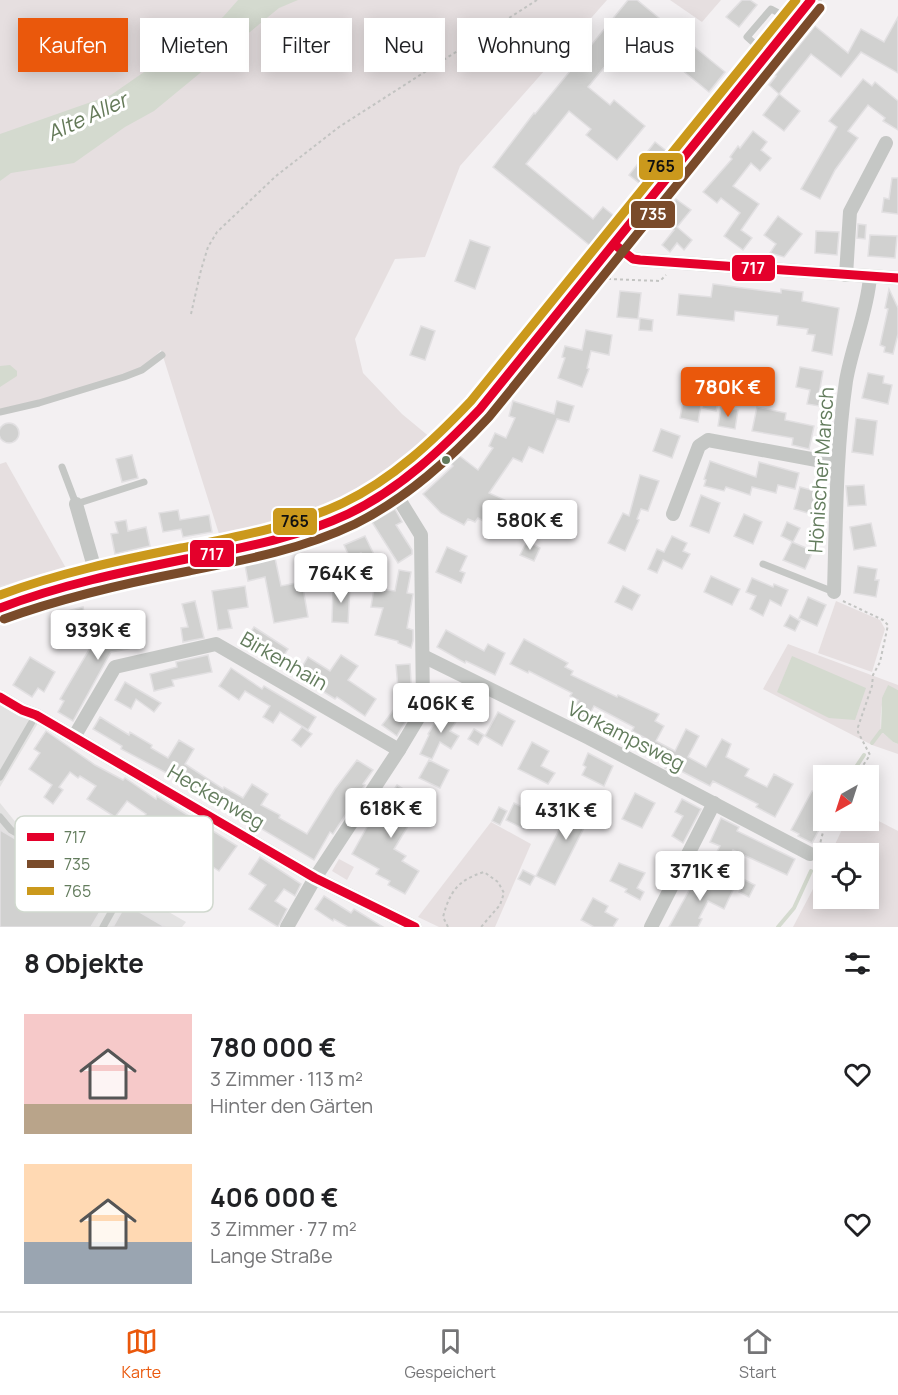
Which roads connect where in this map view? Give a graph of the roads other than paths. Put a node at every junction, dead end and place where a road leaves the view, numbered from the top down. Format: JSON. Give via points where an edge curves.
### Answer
{"nodes":[{"id":1,"x":811,"y":0,"type":"edge"},
{"id":2,"x":885,"y":143,"type":"dead end"},
{"id":3,"x":614,"y":244,"type":"junction"},
{"id":4,"x":846,"y":275,"type":"junction"},
{"id":5,"x":870,"y":277,"type":"junction"},
{"id":6,"x":898,"y":278,"type":"edge"},
{"id":7,"x":162,"y":355,"type":"dead end"},
{"id":8,"x":0,"y":412,"type":"edge"},
{"id":9,"x":838,"y":464,"type":"junction"},
{"id":10,"x":62,"y":467,"type":"dead end"},
{"id":11,"x":144,"y":482,"type":"dead end"},
{"id":12,"x":392,"y":488,"type":"junction"},
{"id":13,"x":76,"y":504,"type":"junction"},
{"id":14,"x":673,"y":513,"type":"dead end"},
{"id":15,"x":763,"y":564,"type":"dead end"},
{"id":16,"x":97,"y":577,"type":"junction"},
{"id":17,"x":834,"y":592,"type":"joint"},
{"id":18,"x":0,"y":608,"type":"edge"},
{"id":19,"x":423,"y":656,"type":"junction"},
{"id":20,"x":0,"y":697,"type":"edge"},
{"id":21,"x":36,"y":715,"type":"junction"},
{"id":22,"x":74,"y":737,"type":"junction"},
{"id":23,"x":399,"y":750,"type":"junction"},
{"id":24,"x":0,"y":777,"type":"edge"},
{"id":25,"x":714,"y":803,"type":"junction"},
{"id":26,"x":209,"y":816,"type":"edge"},
{"id":27,"x":0,"y":817,"type":"edge"},
{"id":28,"x":213,"y":818,"type":"edge"},
{"id":29,"x":15,"y":832,"type":"edge"},
{"id":30,"x":810,"y":854,"type":"road end"},
{"id":31,"x":315,"y":878,"type":"junction"},
{"id":32,"x":111,"y":912,"type":"edge"},
{"id":33,"x":103,"y":927,"type":"edge"},
{"id":34,"x":287,"y":927,"type":"edge"},
{"id":35,"x":415,"y":927,"type":"edge"},
{"id":36,"x":651,"y":927,"type":"edge"}],
"edges":[{"from":1,"to":3,"type":"main road"},
{"from":2,"to":4,"type":"street","via":[[850,212]]},
{"from":3,"to":4,"type":"street","via":[[640,260]]},
{"from":3,"to":12,"type":"main road","via":[[465,425],[421,467]]},
{"from":4,"to":5,"type":"street"},
{"from":5,"to":6,"type":"street"},
{"from":5,"to":9,"type":"street","name":"Hönischer Marsch","via":[[846,379]]},
{"from":7,"to":8,"type":"lane","via":[[124,377]]},
{"from":9,"to":14,"type":"street","via":[[708,440],[699,446]]},
{"from":9,"to":17,"type":"street","name":"Hönischer Marsch"},
{"from":10,"to":13,"type":"lane"},
{"from":11,"to":13,"type":"lane"},
{"from":12,"to":16,"type":"main road","via":[[328,523],[278,539]]},
{"from":12,"to":19,"type":"street","via":[[420,535]]},
{"from":13,"to":16,"type":"street"},
{"from":15,"to":17,"type":"lane","name":"Hönischer Marsch"},
{"from":16,"to":18,"type":"main road"},
{"from":19,"to":23,"type":"street","via":[[423,710]]},
{"from":19,"to":25,"type":"street","name":"Vorkampsweg"},
{"from":20,"to":21,"type":"street","name":"Heckenweg"},
{"from":21,"to":22,"type":"street","name":"Heckenweg"},
{"from":21,"to":24,"type":"lane"},
{"from":22,"to":23,"type":"street","name":"Birkenhain","via":[[115,667],[216,644]]},
{"from":22,"to":26,"type":"street","name":"Heckenweg"},
{"from":23,"to":31,"type":"street"},
{"from":25,"to":30,"type":"street","name":"Vorkampsweg"},
{"from":25,"to":36,"type":"street"},
{"from":27,"to":29,"type":"lane"},
{"from":28,"to":31,"type":"street","name":"Heckenweg"},
{"from":31,"to":34,"type":"street"},
{"from":31,"to":35,"type":"street","name":"Heckenweg"},
{"from":32,"to":33,"type":"lane"}]}
